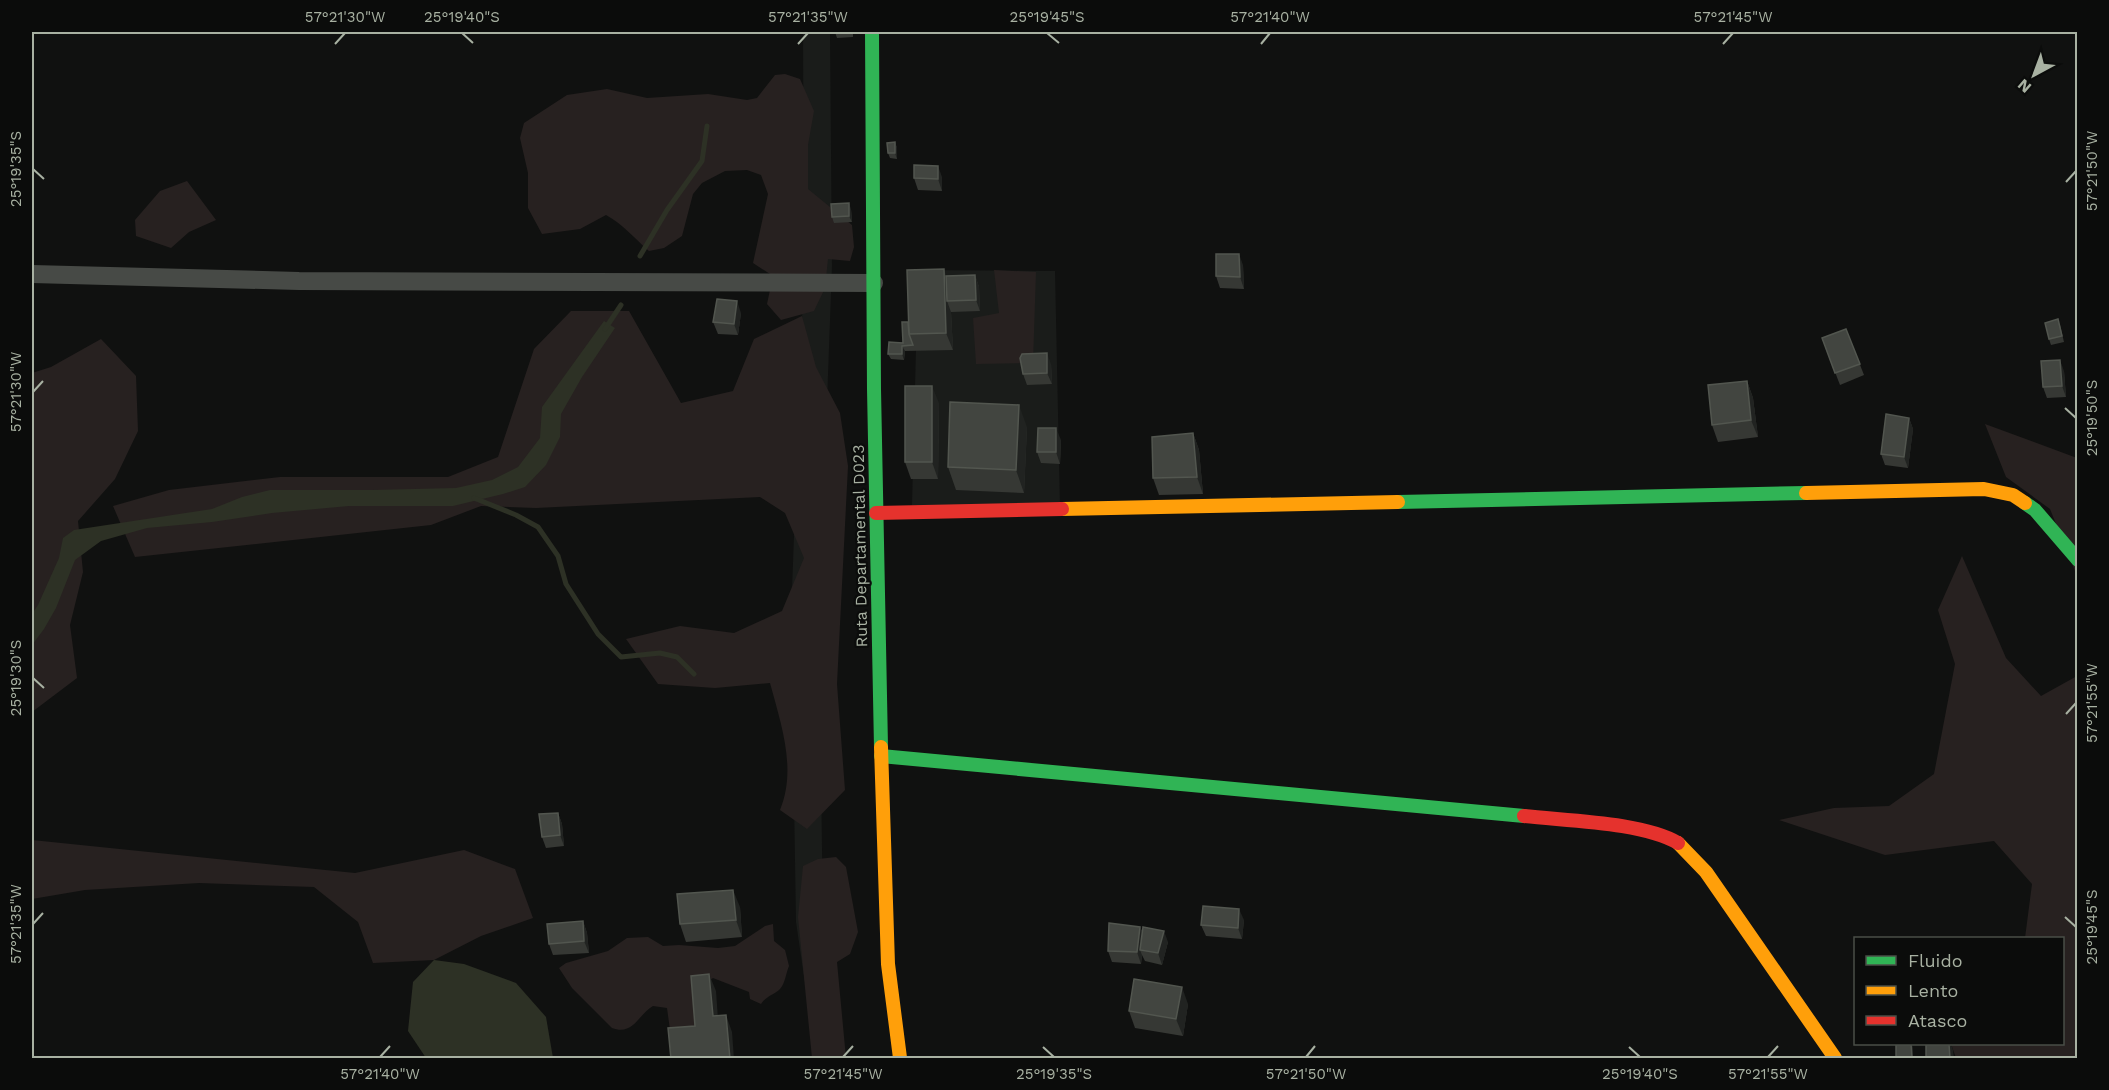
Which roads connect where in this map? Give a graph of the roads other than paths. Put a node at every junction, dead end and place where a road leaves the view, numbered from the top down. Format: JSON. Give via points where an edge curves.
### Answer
{"nodes":[{"id":1,"x":872,"y":32,"type":"edge"},
{"id":2,"x":32,"y":274,"type":"edge"},
{"id":3,"x":874,"y":283,"type":"junction"},
{"id":4,"x":876,"y":513,"type":"junction"},
{"id":5,"x":2078,"y":560,"type":"edge"},
{"id":6,"x":881,"y":756,"type":"junction"},
{"id":7,"x":900,"y":1059,"type":"edge"},
{"id":8,"x":1834,"y":1059,"type":"edge"}],
"edges":[{"from":1,"to":3,"type":"street","name":"Ruta Departamental D023"},
{"from":2,"to":3,"type":"street","via":[[299,281]]},
{"from":3,"to":4,"type":"street","name":"Ruta Departamental D023"},
{"from":4,"to":5,"type":"street","via":[[1984,489],[2013,495],[2035,510]]},
{"from":4,"to":6,"type":"street","name":"Ruta Departamental D023"},
{"from":6,"to":7,"type":"street","name":"Ruta Departamental D023","via":[[888,964]]},
{"from":6,"to":8,"type":"street","via":[[1604,824],[1658,834],[1677,842],[1706,872]]}]}
